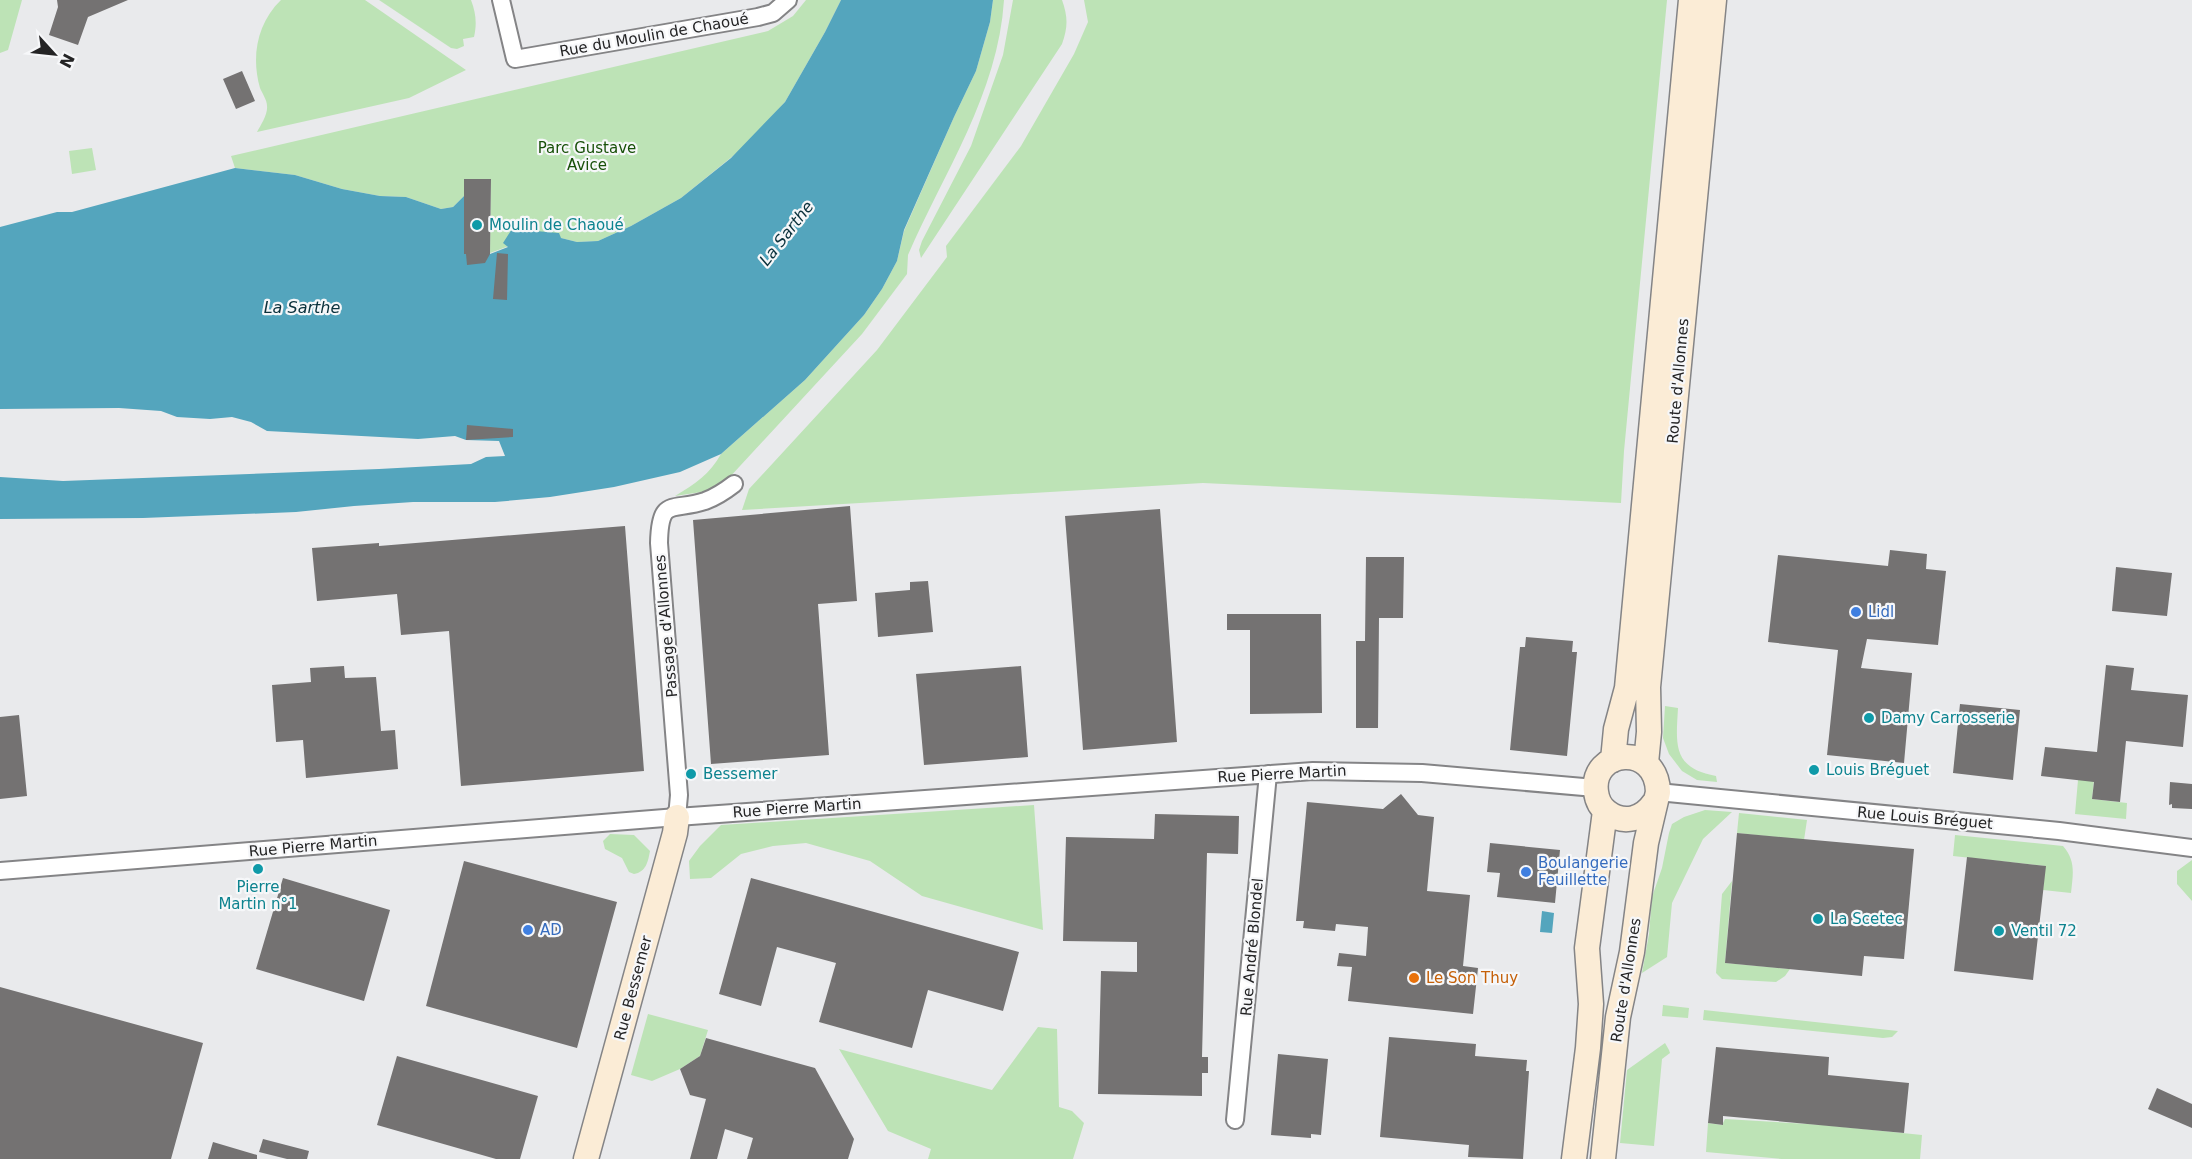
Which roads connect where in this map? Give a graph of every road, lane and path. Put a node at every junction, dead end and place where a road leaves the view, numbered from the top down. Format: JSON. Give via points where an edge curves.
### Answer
{"nodes":[{"id":1,"x":501,"y":0,"type":"edge"},
{"id":2,"x":788,"y":0,"type":"edge"},
{"id":3,"x":1691,"y":0,"type":"edge"},
{"id":4,"x":1714,"y":0,"type":"edge"},
{"id":5,"x":734,"y":484,"type":"dead end"},
{"id":6,"x":1613,"y":760,"type":"junction"},
{"id":7,"x":1646,"y":763,"type":"junction"},
{"id":8,"x":1268,"y":774,"type":"junction"},
{"id":9,"x":1595,"y":788,"type":"junction"},
{"id":10,"x":1656,"y":797,"type":"junction"},
{"id":11,"x":1605,"y":811,"type":"junction"},
{"id":12,"x":677,"y":817,"type":"junction"},
{"id":13,"x":2192,"y":848,"type":"edge"},
{"id":14,"x":0,"y":871,"type":"edge"},
{"id":15,"x":1235,"y":1120,"type":"dead end"},
{"id":16,"x":586,"y":1159,"type":"edge"},
{"id":17,"x":1574,"y":1159,"type":"edge"},
{"id":18,"x":1603,"y":1159,"type":"edge"}],
"edges":[{"from":1,"to":2,"type":"street","name":"Rue du Moulin de Chaoué","via":[[515,59],[758,17],[773,13]]},
{"from":3,"to":6,"type":"main road","name":"Route d'Allonnes","via":[[1628,688],[1616,729]]},
{"from":4,"to":7,"type":"main road","name":"Route d'Allonnes","via":[[1648,687]]},
{"from":5,"to":12,"type":"street","name":"Passage d'Allonnes","via":[[705,501],[671,507],[659,522],[679,795]]},
{"from":6,"to":7,"type":"main road","via":[[1631,757]]},
{"from":6,"to":9,"type":"main road","name":"Route d'Allonnes","via":[[1600,771]]},
{"from":7,"to":10,"type":"main road","name":"Route d'Allonnes","via":[[1655,776]]},
{"from":8,"to":9,"type":"street","name":"Rue Pierre Martin","via":[[1367,770]]},
{"from":8,"to":12,"type":"street","name":"Rue Pierre Martin"},
{"from":8,"to":15,"type":"street","name":"Rue André Blondel"},
{"from":9,"to":11,"type":"main road"},
{"from":10,"to":11,"type":"main road","via":[[1642,815],[1634,818],[1618,818]]},
{"from":10,"to":13,"type":"street","name":"Rue Louis Bréguet","via":[[2059,831]]},
{"from":10,"to":18,"type":"main road","name":"Route d'Allonnes","via":[[1618,1017]]},
{"from":11,"to":17,"type":"main road","name":"Route d'Allonnes","via":[[1587,948],[1591,1004]]},
{"from":12,"to":14,"type":"street","name":"Rue Pierre Martin"},
{"from":12,"to":16,"type":"main road","name":"Rue Bessemer"}]}
